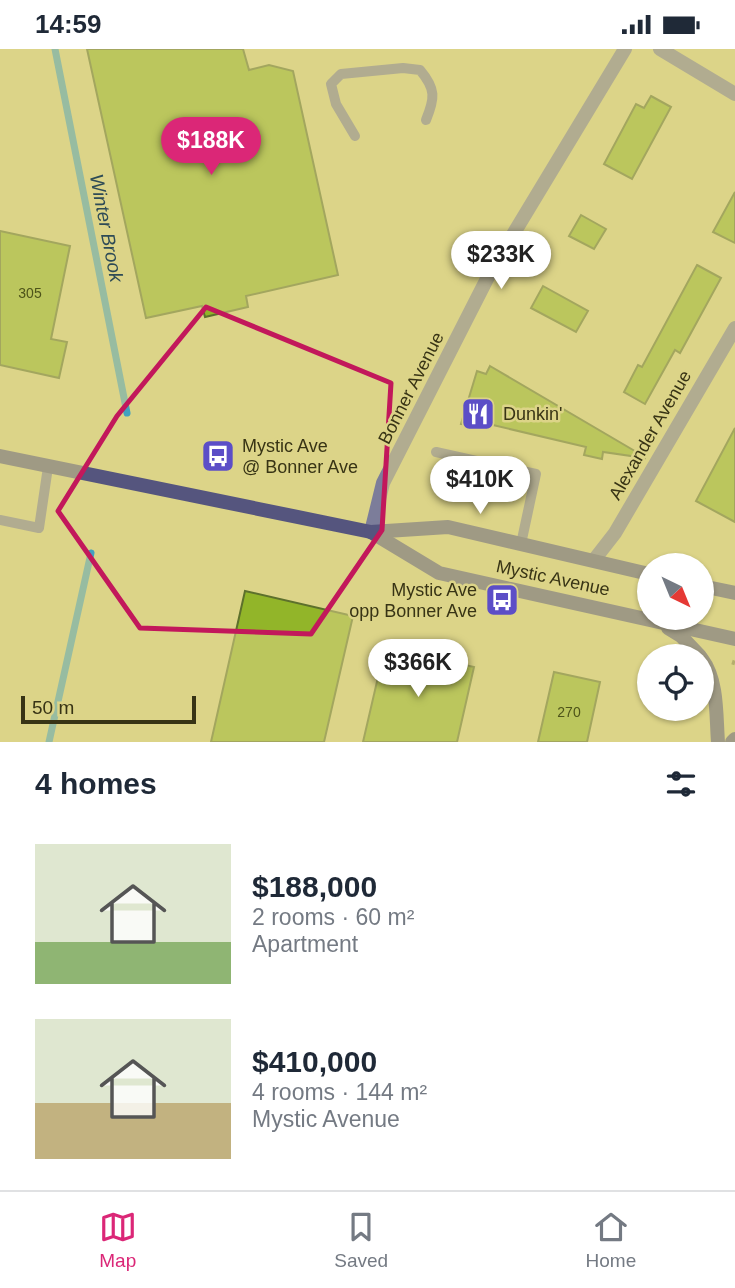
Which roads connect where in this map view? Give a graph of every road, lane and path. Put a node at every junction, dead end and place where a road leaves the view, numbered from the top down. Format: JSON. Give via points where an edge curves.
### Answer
{"nodes":[{"id":1,"x":625,"y":49,"type":"edge"},
{"id":2,"x":660,"y":49,"type":"edge"},
{"id":3,"x":735,"y":94,"type":"edge"},
{"id":4,"x":426,"y":120,"type":"dead end"},
{"id":5,"x":355,"y":136,"type":"dead end"},
{"id":6,"x":735,"y":328,"type":"edge"},
{"id":7,"x":436,"y":452,"type":"dead end"},
{"id":8,"x":0,"y":456,"type":"edge"},
{"id":9,"x":48,"y":467,"type":"junction"},
{"id":10,"x":0,"y":520,"type":"edge"},
{"id":11,"x":371,"y":532,"type":"junction"},
{"id":12,"x":521,"y":544,"type":"junction"},
{"id":13,"x":594,"y":560,"type":"junction"},
{"id":14,"x":637,"y":571,"type":"edge"},
{"id":15,"x":714,"y":589,"type":"edge"},
{"id":16,"x":735,"y":593,"type":"edge"},
{"id":17,"x":637,"y":618,"type":"edge"},
{"id":18,"x":671,"y":630,"type":"edge"},
{"id":19,"x":694,"y":630,"type":"edge"},
{"id":20,"x":735,"y":639,"type":"edge"},
{"id":21,"x":689,"y":644,"type":"edge"},
{"id":22,"x":714,"y":694,"type":"edge"},
{"id":23,"x":718,"y":742,"type":"edge"}],
"edges":[{"from":1,"to":11,"type":"street","name":"Bonner Avenue","via":[[491,271],[383,484]]},
{"from":2,"to":3,"type":"street"},
{"from":4,"to":5,"type":"lane","via":[[433,101],[431,83],[420,70],[341,74],[331,84],[336,104]]},
{"from":6,"to":13,"type":"street","name":"Alexander Avenue","via":[[615,533]]},
{"from":7,"to":12,"type":"lane","via":[[536,474]]},
{"from":8,"to":9,"type":"main road","name":"Mystic Avenue"},
{"from":9,"to":10,"type":"lane","via":[[39,527]]},
{"from":9,"to":11,"type":"main road","name":"Mystic Avenue"},
{"from":11,"to":12,"type":"main road","name":"Mystic Avenue","via":[[447,527]]},
{"from":11,"to":17,"type":"main road","name":"Mystic Avenue","via":[[439,573]]},
{"from":12,"to":13,"type":"main road","name":"Mystic Avenue"},
{"from":13,"to":14,"type":"main road","name":"Mystic Avenue"},
{"from":15,"to":16,"type":"main road"},
{"from":18,"to":21,"type":"main road"},
{"from":19,"to":20,"type":"main road","name":"Mystic Avenue"},
{"from":22,"to":23,"type":"main road"}]}
